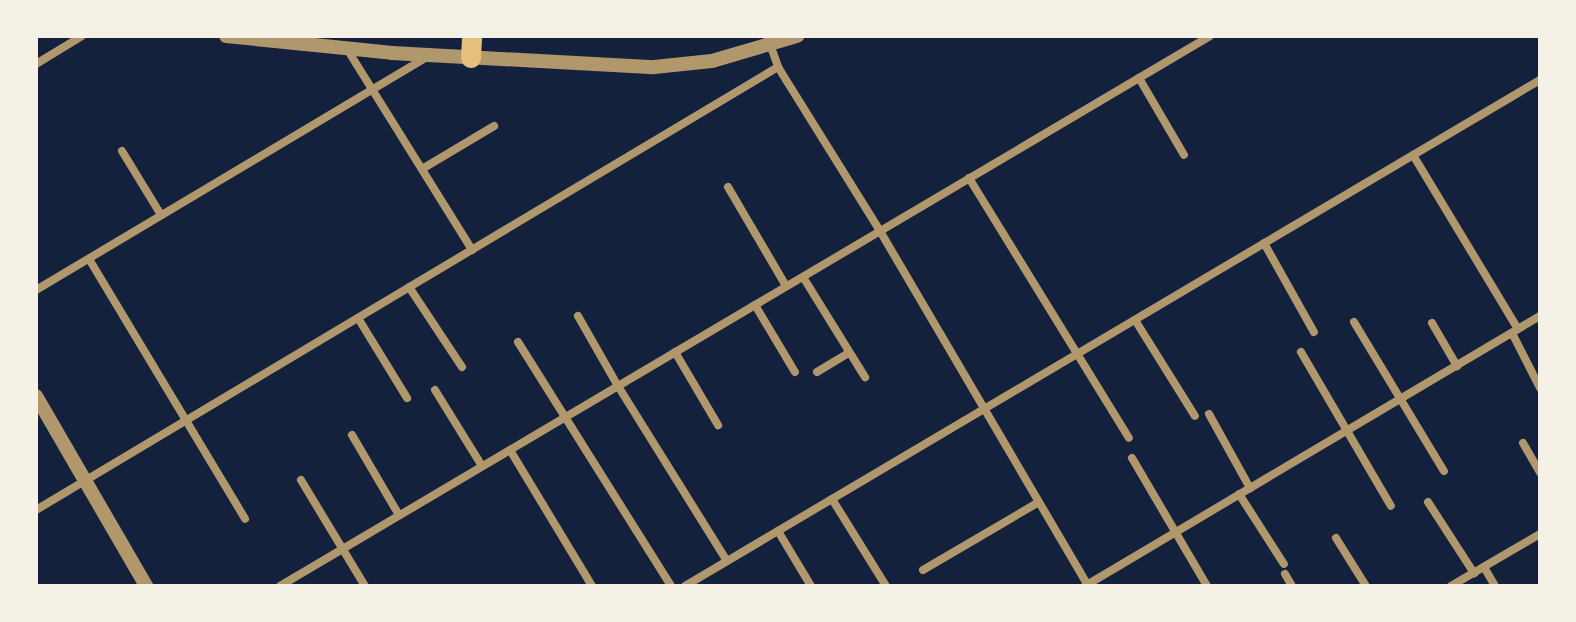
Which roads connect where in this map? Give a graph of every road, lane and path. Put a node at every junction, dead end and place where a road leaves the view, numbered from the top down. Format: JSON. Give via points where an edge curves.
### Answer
{"nodes":[{"id":1,"x":82,"y":36,"type":"edge"},
{"id":2,"x":226,"y":36,"type":"edge"},
{"id":3,"x":472,"y":36,"type":"edge"},
{"id":4,"x":797,"y":36,"type":"edge"},
{"id":5,"x":1210,"y":36,"type":"edge"},
{"id":6,"x":768,"y":40,"type":"edge"},
{"id":7,"x":347,"y":49,"type":"junction"},
{"id":8,"x":430,"y":55,"type":"junction"},
{"id":9,"x":471,"y":58,"type":"junction"},
{"id":10,"x":36,"y":64,"type":"edge"},
{"id":11,"x":778,"y":67,"type":"junction"},
{"id":12,"x":1139,"y":78,"type":"junction"},
{"id":13,"x":1540,"y":80,"type":"edge"},
{"id":14,"x":372,"y":88,"type":"junction"},
{"id":15,"x":494,"y":126,"type":"dead end"},
{"id":16,"x":122,"y":151,"type":"dead end"},
{"id":17,"x":1184,"y":155,"type":"dead end"},
{"id":18,"x":1413,"y":155,"type":"junction"},
{"id":19,"x":422,"y":169,"type":"junction"},
{"id":20,"x":969,"y":178,"type":"junction"},
{"id":21,"x":728,"y":187,"type":"dead end"},
{"id":22,"x":161,"y":215,"type":"junction"},
{"id":23,"x":880,"y":231,"type":"junction"},
{"id":24,"x":1264,"y":243,"type":"junction"},
{"id":25,"x":472,"y":250,"type":"junction"},
{"id":26,"x":89,"y":259,"type":"junction"},
{"id":27,"x":803,"y":277,"type":"junction"},
{"id":28,"x":786,"y":286,"type":"junction"},
{"id":29,"x":409,"y":287,"type":"junction"},
{"id":30,"x":36,"y":290,"type":"edge"},
{"id":31,"x":755,"y":305,"type":"junction"},
{"id":32,"x":578,"y":316,"type":"dead end"},
{"id":33,"x":1540,"y":316,"type":"edge"},
{"id":34,"x":358,"y":318,"type":"junction"},
{"id":35,"x":1135,"y":320,"type":"junction"},
{"id":36,"x":1354,"y":322,"type":"dead end"},
{"id":37,"x":1432,"y":323,"type":"dead end"},
{"id":38,"x":1515,"y":331,"type":"junction"},
{"id":39,"x":1314,"y":332,"type":"dead end"},
{"id":40,"x":518,"y":342,"type":"dead end"},
{"id":41,"x":675,"y":352,"type":"junction"},
{"id":42,"x":1301,"y":352,"type":"dead end"},
{"id":43,"x":849,"y":353,"type":"junction"},
{"id":44,"x":1077,"y":354,"type":"junction"},
{"id":45,"x":1457,"y":366,"type":"junction"},
{"id":46,"x":462,"y":367,"type":"dead end"},
{"id":47,"x":795,"y":372,"type":"dead end"},
{"id":48,"x":817,"y":372,"type":"dead end"},
{"id":49,"x":865,"y":377,"type":"dead end"},
{"id":50,"x":618,"y":386,"type":"junction"},
{"id":51,"x":1540,"y":388,"type":"edge"},
{"id":52,"x":435,"y":390,"type":"dead end"},
{"id":53,"x":36,"y":396,"type":"edge"},
{"id":54,"x":407,"y":398,"type":"dead end"},
{"id":55,"x":1401,"y":399,"type":"junction"},
{"id":56,"x":985,"y":409,"type":"junction"},
{"id":57,"x":1209,"y":414,"type":"dead end"},
{"id":58,"x":1195,"y":416,"type":"dead end"},
{"id":59,"x":563,"y":418,"type":"junction"},
{"id":60,"x":186,"y":421,"type":"junction"},
{"id":61,"x":718,"y":425,"type":"dead end"},
{"id":62,"x":1346,"y":431,"type":"junction"},
{"id":63,"x":352,"y":435,"type":"dead end"},
{"id":64,"x":1129,"y":438,"type":"dead end"},
{"id":65,"x":1523,"y":443,"type":"dead end"},
{"id":66,"x":510,"y":450,"type":"junction"},
{"id":67,"x":1132,"y":458,"type":"dead end"},
{"id":68,"x":482,"y":466,"type":"junction"},
{"id":69,"x":1444,"y":471,"type":"dead end"},
{"id":70,"x":1540,"y":473,"type":"edge"},
{"id":71,"x":301,"y":480,"type":"dead end"},
{"id":72,"x":85,"y":481,"type":"junction"},
{"id":73,"x":1250,"y":488,"type":"junction"},
{"id":74,"x":1239,"y":494,"type":"junction"},
{"id":75,"x":832,"y":499,"type":"junction"},
{"id":76,"x":1039,"y":502,"type":"junction"},
{"id":77,"x":1428,"y":502,"type":"dead end"},
{"id":78,"x":1391,"y":506,"type":"dead end"},
{"id":79,"x":36,"y":510,"type":"edge"},
{"id":80,"x":399,"y":515,"type":"junction"},
{"id":81,"x":245,"y":519,"type":"dead end"},
{"id":82,"x":778,"y":531,"type":"junction"},
{"id":83,"x":1176,"y":532,"type":"junction"},
{"id":84,"x":1540,"y":534,"type":"edge"},
{"id":85,"x":1336,"y":538,"type":"dead end"},
{"id":86,"x":343,"y":549,"type":"junction"},
{"id":87,"x":727,"y":561,"type":"junction"},
{"id":88,"x":1284,"y":564,"type":"dead end"},
{"id":89,"x":1484,"y":567,"type":"junction"},
{"id":90,"x":923,"y":570,"type":"dead end"},
{"id":91,"x":1474,"y":573,"type":"junction"},
{"id":92,"x":1285,"y":574,"type":"dead end"},
{"id":93,"x":296,"y":582,"type":"edge"},
{"id":94,"x":1087,"y":585,"type":"edge"},
{"id":95,"x":146,"y":586,"type":"edge"},
{"id":96,"x":280,"y":586,"type":"edge"},
{"id":97,"x":365,"y":586,"type":"edge"},
{"id":98,"x":592,"y":586,"type":"edge"},
{"id":99,"x":671,"y":586,"type":"edge"},
{"id":100,"x":685,"y":586,"type":"edge"},
{"id":101,"x":811,"y":586,"type":"edge"},
{"id":102,"x":886,"y":586,"type":"edge"},
{"id":103,"x":1207,"y":586,"type":"edge"},
{"id":104,"x":1292,"y":586,"type":"edge"},
{"id":105,"x":1366,"y":586,"type":"edge"},
{"id":106,"x":1451,"y":586,"type":"edge"},
{"id":107,"x":1495,"y":586,"type":"edge"}],
"edges":[{"from":1,"to":10,"type":"street"},
{"from":2,"to":7,"type":"street"},
{"from":3,"to":9,"type":"main road"},
{"from":4,"to":6,"type":"street"},
{"from":5,"to":12,"type":"street"},
{"from":6,"to":9,"type":"street","via":[[712,61],[654,67]]},
{"from":6,"to":11,"type":"street"},
{"from":7,"to":8,"type":"street"},
{"from":7,"to":14,"type":"street"},
{"from":8,"to":9,"type":"street"},
{"from":8,"to":14,"type":"street"},
{"from":11,"to":23,"type":"street"},
{"from":11,"to":25,"type":"street"},
{"from":12,"to":17,"type":"street"},
{"from":12,"to":20,"type":"street"},
{"from":13,"to":18,"type":"street"},
{"from":14,"to":19,"type":"street"},
{"from":14,"to":22,"type":"street"},
{"from":15,"to":19,"type":"street"},
{"from":16,"to":22,"type":"street"},
{"from":18,"to":24,"type":"street"},
{"from":18,"to":38,"type":"street"},
{"from":19,"to":25,"type":"street"},
{"from":20,"to":23,"type":"street"},
{"from":20,"to":44,"type":"street"},
{"from":21,"to":28,"type":"street"},
{"from":22,"to":26,"type":"street"},
{"from":23,"to":27,"type":"street"},
{"from":23,"to":56,"type":"street"},
{"from":24,"to":35,"type":"street"},
{"from":24,"to":39,"type":"street"},
{"from":25,"to":29,"type":"street"},
{"from":26,"to":30,"type":"street"},
{"from":26,"to":60,"type":"street"},
{"from":27,"to":28,"type":"street"},
{"from":27,"to":43,"type":"street"},
{"from":28,"to":31,"type":"street"},
{"from":29,"to":34,"type":"street"},
{"from":29,"to":46,"type":"street"},
{"from":31,"to":41,"type":"street"},
{"from":31,"to":47,"type":"street"},
{"from":32,"to":50,"type":"street"},
{"from":33,"to":38,"type":"street"},
{"from":34,"to":54,"type":"street"},
{"from":34,"to":60,"type":"street"},
{"from":35,"to":44,"type":"street"},
{"from":35,"to":58,"type":"street"},
{"from":36,"to":55,"type":"street"},
{"from":37,"to":45,"type":"street"},
{"from":38,"to":45,"type":"street"},
{"from":38,"to":51,"type":"street"},
{"from":40,"to":59,"type":"street"},
{"from":41,"to":50,"type":"street"},
{"from":41,"to":61,"type":"street"},
{"from":42,"to":62,"type":"street"},
{"from":43,"to":48,"type":"street"},
{"from":43,"to":49,"type":"street"},
{"from":44,"to":56,"type":"street"},
{"from":44,"to":64,"type":"street"},
{"from":45,"to":55,"type":"street"},
{"from":50,"to":59,"type":"street"},
{"from":50,"to":87,"type":"street"},
{"from":52,"to":68,"type":"street"},
{"from":53,"to":72,"type":"street"},
{"from":55,"to":62,"type":"street"},
{"from":55,"to":69,"type":"street"},
{"from":56,"to":75,"type":"street"},
{"from":56,"to":76,"type":"street"},
{"from":57,"to":73,"type":"street"},
{"from":59,"to":66,"type":"street"},
{"from":59,"to":99,"type":"street"},
{"from":60,"to":72,"type":"street"},
{"from":60,"to":81,"type":"street"},
{"from":62,"to":73,"type":"street"},
{"from":62,"to":78,"type":"street"},
{"from":63,"to":80,"type":"street"},
{"from":65,"to":70,"type":"street"},
{"from":66,"to":68,"type":"street"},
{"from":66,"to":98,"type":"street"},
{"from":67,"to":83,"type":"street"},
{"from":68,"to":80,"type":"street"},
{"from":71,"to":86,"type":"street"},
{"from":72,"to":79,"type":"street"},
{"from":72,"to":95,"type":"street"},
{"from":73,"to":74,"type":"street"},
{"from":74,"to":83,"type":"street"},
{"from":74,"to":88,"type":"street"},
{"from":75,"to":82,"type":"street"},
{"from":75,"to":102,"type":"street"},
{"from":76,"to":90,"type":"street"},
{"from":76,"to":94,"type":"street"},
{"from":77,"to":91,"type":"street"},
{"from":80,"to":86,"type":"street"},
{"from":82,"to":87,"type":"street"},
{"from":82,"to":101,"type":"street"},
{"from":83,"to":94,"type":"street"},
{"from":83,"to":103,"type":"street"},
{"from":84,"to":89,"type":"street"},
{"from":85,"to":105,"type":"street"},
{"from":86,"to":93,"type":"street"},
{"from":86,"to":97,"type":"street"},
{"from":87,"to":100,"type":"street"},
{"from":89,"to":91,"type":"street"},
{"from":89,"to":107,"type":"street"},
{"from":91,"to":106,"type":"street"},
{"from":92,"to":104,"type":"street"},
{"from":93,"to":96,"type":"street"}]}
